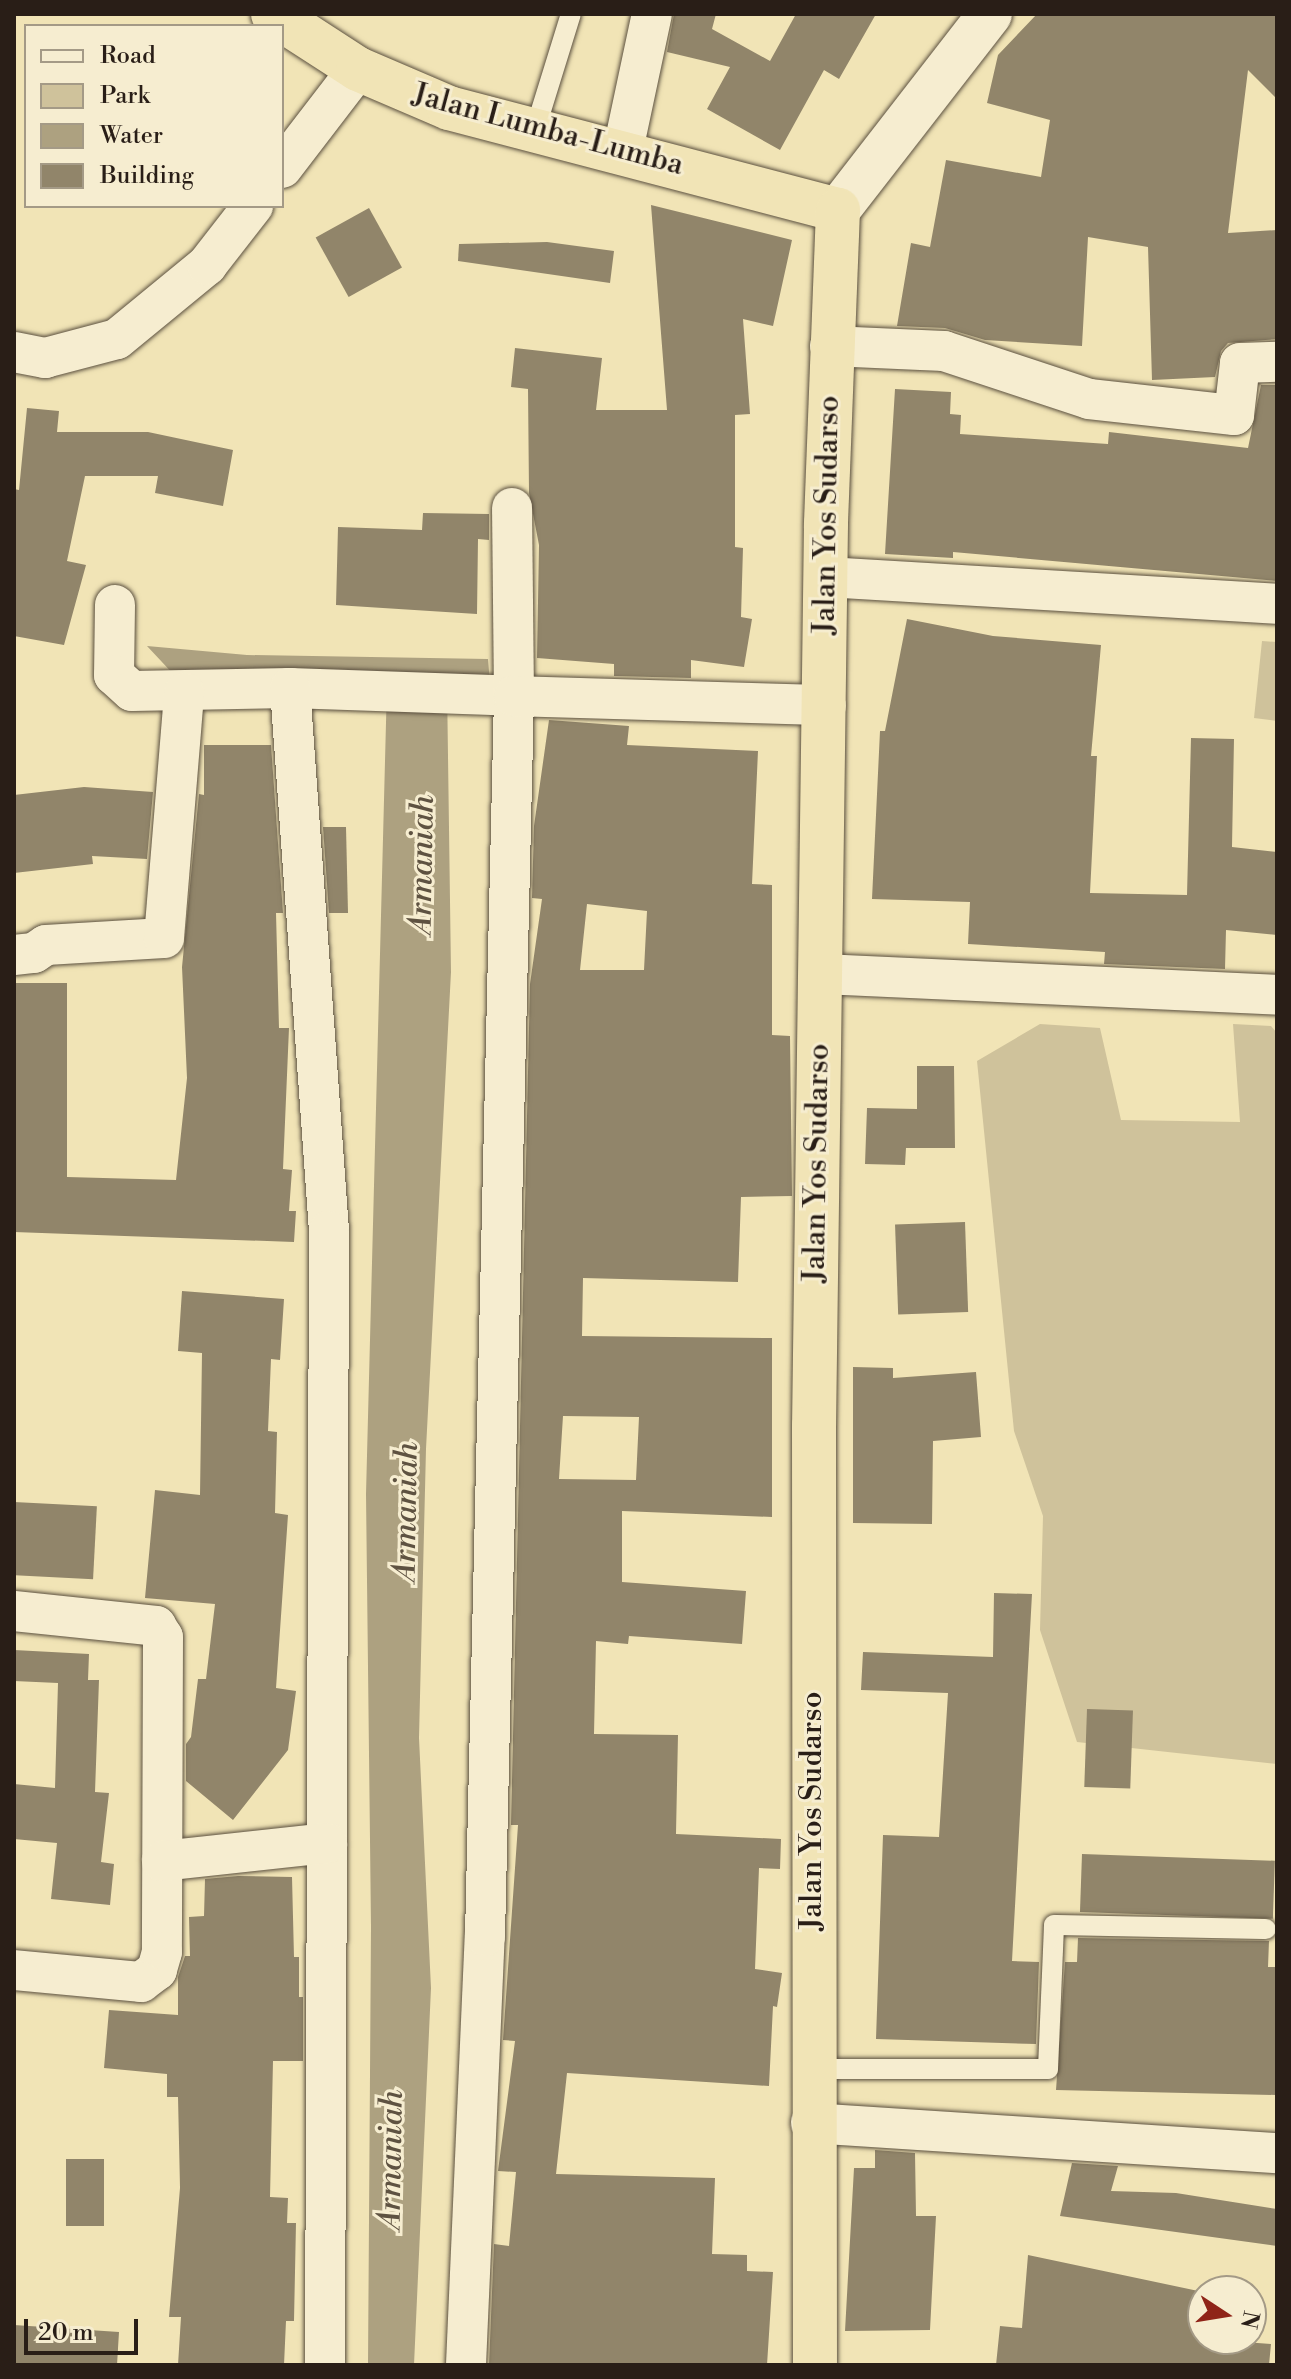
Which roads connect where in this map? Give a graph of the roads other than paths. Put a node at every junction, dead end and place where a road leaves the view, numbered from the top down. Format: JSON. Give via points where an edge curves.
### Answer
{"nodes":[{"id":1,"x":273,"y":14,"type":"edge"},
{"id":2,"x":571,"y":14,"type":"edge"},
{"id":3,"x":652,"y":14,"type":"edge"},
{"id":4,"x":990,"y":14,"type":"edge"},
{"id":5,"x":358,"y":69,"type":"junction"},
{"id":6,"x":535,"y":130,"type":"junction"},
{"id":7,"x":623,"y":150,"type":"junction"},
{"id":8,"x":284,"y":165,"type":"edge"},
{"id":9,"x":251,"y":208,"type":"edge"},
{"id":10,"x":838,"y":210,"type":"junction"},
{"id":11,"x":830,"y":346,"type":"junction"},
{"id":12,"x":14,"y":352,"type":"edge"},
{"id":13,"x":1277,"y":362,"type":"edge"},
{"id":14,"x":512,"y":508,"type":"dead end"},
{"id":15,"x":825,"y":577,"type":"junction"},
{"id":16,"x":1277,"y":604,"type":"edge"},
{"id":17,"x":115,"y":605,"type":"dead end"},
{"id":18,"x":290,"y":688,"type":"junction"},
{"id":19,"x":184,"y":693,"type":"junction"},
{"id":20,"x":514,"y":696,"type":"junction"},
{"id":21,"x":826,"y":705,"type":"junction"},
{"id":22,"x":14,"y":955,"type":"edge"},
{"id":23,"x":820,"y":974,"type":"junction"},
{"id":24,"x":1277,"y":995,"type":"edge"},
{"id":25,"x":14,"y":1611,"type":"edge"},
{"id":26,"x":327,"y":1843,"type":"junction"},
{"id":27,"x":162,"y":1861,"type":"junction"},
{"id":28,"x":1266,"y":1929,"type":"dead end"},
{"id":29,"x":14,"y":1970,"type":"edge"},
{"id":30,"x":811,"y":2069,"type":"junction"},
{"id":31,"x":811,"y":2123,"type":"junction"},
{"id":32,"x":1277,"y":2153,"type":"edge"},
{"id":33,"x":325,"y":2365,"type":"edge"},
{"id":34,"x":466,"y":2365,"type":"edge"},
{"id":35,"x":815,"y":2365,"type":"edge"}],
"edges":[{"from":1,"to":5,"type":"highway","name":"Jalan Lumba-Lumba"},
{"from":2,"to":6,"type":"lane"},
{"from":3,"to":7,"type":"street"},
{"from":4,"to":10,"type":"street"},
{"from":5,"to":6,"type":"highway","name":"Jalan Lumba-Lumba","via":[[449,108]]},
{"from":5,"to":8,"type":"street"},
{"from":6,"to":7,"type":"highway","name":"Jalan Lumba-Lumba"},
{"from":7,"to":10,"type":"highway","name":"Jalan Lumba-Lumba"},
{"from":9,"to":12,"type":"street","via":[[207,265],[117,339],[45,358]]},
{"from":10,"to":11,"type":"highway","name":"Jalan Yos Sudarso"},
{"from":11,"to":13,"type":"street","via":[[944,351],[1089,399],[1234,415],[1240,363]]},
{"from":11,"to":15,"type":"highway","name":"Jalan Yos Sudarso"},
{"from":14,"to":20,"type":"street"},
{"from":15,"to":16,"type":"street"},
{"from":15,"to":21,"type":"highway","name":"Jalan Yos Sudarso"},
{"from":17,"to":19,"type":"street","via":[[118,683],[132,691]]},
{"from":18,"to":19,"type":"street"},
{"from":18,"to":20,"type":"street"},
{"from":18,"to":26,"type":"street","via":[[329,1231]]},
{"from":19,"to":22,"type":"street","via":[[164,938],[46,945],[34,953]]},
{"from":20,"to":21,"type":"street"},
{"from":20,"to":34,"type":"street","via":[[485,1936]]},
{"from":21,"to":23,"type":"highway","name":"Jalan Yos Sudarso"},
{"from":23,"to":24,"type":"street"},
{"from":23,"to":30,"type":"highway","name":"Jalan Yos Sudarso"},
{"from":25,"to":27,"type":"street","via":[[161,1630]]},
{"from":26,"to":27,"type":"street"},
{"from":26,"to":33,"type":"street"},
{"from":27,"to":29,"type":"street","via":[[162,1952],[157,1970],[141,1982]]},
{"from":28,"to":30,"type":"lane","via":[[1054,1925],[1048,2069]]},
{"from":30,"to":31,"type":"highway","name":"Jalan Yos Sudarso"},
{"from":31,"to":32,"type":"street"},
{"from":31,"to":35,"type":"highway","name":"Jalan Yos Sudarso"}]}
